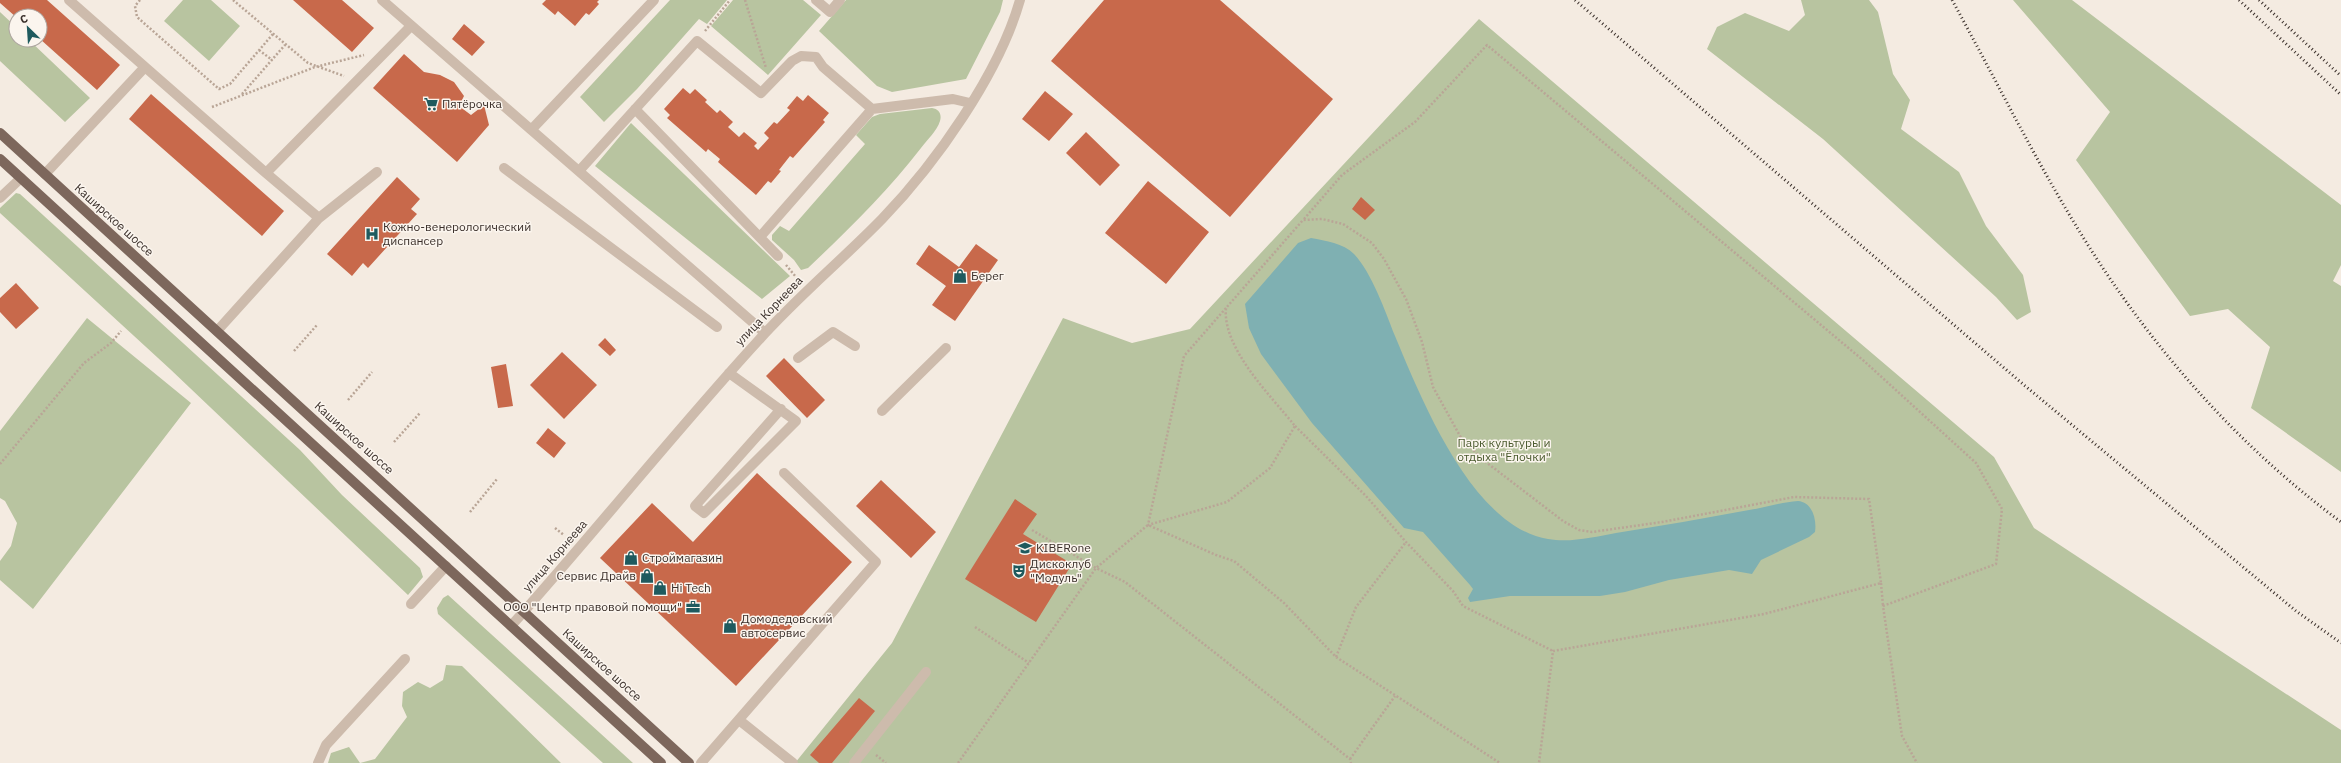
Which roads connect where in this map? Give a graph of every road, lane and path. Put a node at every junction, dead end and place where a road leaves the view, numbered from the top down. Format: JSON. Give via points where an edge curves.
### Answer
{"nodes":[{"id":1,"x":69,"y":0,"type":"edge"},
{"id":2,"x":140,"y":0,"type":"edge"},
{"id":3,"x":233,"y":0,"type":"edge"},
{"id":4,"x":382,"y":0,"type":"edge"},
{"id":5,"x":654,"y":0,"type":"edge"},
{"id":6,"x":730,"y":0,"type":"edge"},
{"id":7,"x":745,"y":0,"type":"edge"},
{"id":8,"x":816,"y":0,"type":"edge"},
{"id":9,"x":840,"y":0,"type":"edge"},
{"id":10,"x":1020,"y":0,"type":"edge"},
{"id":11,"x":411,"y":26,"type":"junction"},
{"id":12,"x":273,"y":34,"type":"junction"},
{"id":13,"x":697,"y":41,"type":"junction"},
{"id":14,"x":285,"y":45,"type":"junction"},
{"id":15,"x":259,"y":50,"type":"junction"},
{"id":16,"x":367,"y":54,"type":"dead end"},
{"id":17,"x":272,"y":60,"type":"junction"},
{"id":18,"x":145,"y":67,"type":"junction"},
{"id":19,"x":315,"y":67,"type":"junction"},
{"id":20,"x":358,"y":80,"type":"junction"},
{"id":21,"x":770,"y":83,"type":"junction"},
{"id":22,"x":242,"y":95,"type":"junction"},
{"id":23,"x":970,"y":103,"type":"junction"},
{"id":24,"x":872,"y":109,"type":"junction"},
{"id":25,"x":635,"y":110,"type":"junction"},
{"id":26,"x":202,"y":116,"type":"junction"},
{"id":27,"x":532,"y":129,"type":"junction"},
{"id":28,"x":0,"y":133,"type":"edge"},
{"id":29,"x":0,"y":159,"type":"edge"},
{"id":30,"x":504,"y":168,"type":"dead end"},
{"id":31,"x":579,"y":171,"type":"junction"},
{"id":32,"x":377,"y":172,"type":"dead end"},
{"id":33,"x":266,"y":173,"type":"junction"},
{"id":34,"x":45,"y":174,"type":"junction"},
{"id":35,"x":21,"y":178,"type":"junction"},
{"id":36,"x":0,"y":198,"type":"edge"},
{"id":37,"x":319,"y":218,"type":"junction"},
{"id":38,"x":1303,"y":220,"type":"junction"},
{"id":39,"x":760,"y":237,"type":"junction"},
{"id":40,"x":778,"y":256,"type":"dead end"},
{"id":41,"x":1226,"y":308,"type":"junction"},
{"id":42,"x":317,"y":325,"type":"dead end"},
{"id":43,"x":717,"y":327,"type":"dead end"},
{"id":44,"x":121,"y":331,"type":"dead end"},
{"id":45,"x":217,"y":331,"type":"junction"},
{"id":46,"x":765,"y":332,"type":"junction"},
{"id":47,"x":855,"y":346,"type":"dead end"},
{"id":48,"x":946,"y":348,"type":"dead end"},
{"id":49,"x":294,"y":351,"type":"dead end"},
{"id":50,"x":798,"y":358,"type":"dead end"},
{"id":51,"x":372,"y":372,"type":"dead end"},
{"id":52,"x":729,"y":373,"type":"junction"},
{"id":53,"x":348,"y":400,"type":"dead end"},
{"id":54,"x":781,"y":409,"type":"junction"},
{"id":55,"x":882,"y":411,"type":"dead end"},
{"id":56,"x":420,"y":413,"type":"dead end"},
{"id":57,"x":1295,"y":426,"type":"junction"},
{"id":58,"x":394,"y":442,"type":"dead end"},
{"id":59,"x":0,"y":464,"type":"edge"},
{"id":60,"x":784,"y":473,"type":"dead end"},
{"id":61,"x":497,"y":479,"type":"dead end"},
{"id":62,"x":470,"y":512,"type":"dead end"},
{"id":63,"x":1148,"y":525,"type":"junction"},
{"id":64,"x":555,"y":528,"type":"dead end"},
{"id":65,"x":1032,"y":530,"type":"dead end"},
{"id":66,"x":564,"y":535,"type":"dead end"},
{"id":67,"x":1406,"y":542,"type":"junction"},
{"id":68,"x":446,"y":566,"type":"junction"},
{"id":69,"x":1096,"y":568,"type":"junction"},
{"id":70,"x":1881,"y":583,"type":"junction"},
{"id":71,"x":411,"y":604,"type":"dead end"},
{"id":72,"x":1883,"y":606,"type":"junction"},
{"id":73,"x":524,"y":612,"type":"junction"},
{"id":74,"x":511,"y":626,"type":"junction"},
{"id":75,"x":975,"y":627,"type":"dead end"},
{"id":76,"x":1553,"y":651,"type":"junction"},
{"id":77,"x":1336,"y":657,"type":"junction"},
{"id":78,"x":405,"y":659,"type":"dead end"},
{"id":79,"x":1029,"y":663,"type":"junction"},
{"id":80,"x":926,"y":672,"type":"dead end"},
{"id":81,"x":1395,"y":696,"type":"junction"},
{"id":82,"x":739,"y":720,"type":"junction"},
{"id":83,"x":1350,"y":759,"type":"junction"},
{"id":84,"x":318,"y":763,"type":"edge"},
{"id":85,"x":661,"y":763,"type":"edge"},
{"id":86,"x":689,"y":763,"type":"edge"},
{"id":87,"x":701,"y":763,"type":"edge"},
{"id":88,"x":793,"y":763,"type":"edge"},
{"id":89,"x":854,"y":763,"type":"edge"},
{"id":90,"x":958,"y":763,"type":"edge"},
{"id":91,"x":1351,"y":763,"type":"edge"},
{"id":92,"x":1500,"y":763,"type":"edge"},
{"id":93,"x":1539,"y":763,"type":"edge"},
{"id":94,"x":1917,"y":763,"type":"edge"}],
"edges":[{"from":1,"to":18,"type":"street"},
{"from":2,"to":15,"type":"path","via":[[135,10],[140,20],[219,88],[230,84]]},
{"from":3,"to":12,"type":"path"},
{"from":4,"to":11,"type":"street"},
{"from":5,"to":27,"type":"street"},
{"from":6,"to":13,"type":"path"},
{"from":7,"to":21,"type":"path"},
{"from":8,"to":9,"type":"street","via":[[830,12]]},
{"from":10,"to":23,"type":"street","name":"улица Корнеева","via":[[1004,44]]},
{"from":11,"to":20,"type":"street"},
{"from":11,"to":27,"type":"street"},
{"from":12,"to":14,"type":"path"},
{"from":12,"to":15,"type":"path"},
{"from":13,"to":21,"type":"street","via":[[761,93]]},
{"from":13,"to":25,"type":"street"},
{"from":14,"to":17,"type":"path"},
{"from":14,"to":19,"type":"path"},
{"from":15,"to":17,"type":"path"},
{"from":16,"to":19,"type":"path"},
{"from":17,"to":22,"type":"path"},
{"from":18,"to":26,"type":"street"},
{"from":18,"to":34,"type":"street"},
{"from":19,"to":20,"type":"path"},
{"from":19,"to":22,"type":"path"},
{"from":20,"to":33,"type":"street"},
{"from":21,"to":24,"type":"street","via":[[792,61],[801,56],[816,57],[823,67]]},
{"from":22,"to":26,"type":"path","via":[[214,106]]},
{"from":23,"to":24,"type":"street","via":[[953,98]]},
{"from":23,"to":46,"type":"street","name":"улица Корнеева","via":[[919,176],[894,206]]},
{"from":24,"to":39,"type":"street"},
{"from":25,"to":31,"type":"street"},
{"from":25,"to":39,"type":"street"},
{"from":26,"to":33,"type":"street"},
{"from":27,"to":31,"type":"street"},
{"from":28,"to":34,"type":"main road","name":"Каширское шоссе"},
{"from":29,"to":35,"type":"main road"},
{"from":30,"to":43,"type":"street"},
{"from":31,"to":46,"type":"street"},
{"from":32,"to":37,"type":"street"},
{"from":33,"to":37,"type":"street"},
{"from":34,"to":45,"type":"main road","name":"Каширское шоссе"},
{"from":35,"to":36,"type":"street"},
{"from":35,"to":68,"type":"main road"},
{"from":37,"to":45,"type":"street"},
{"from":38,"to":41,"type":"path"},
{"from":38,"to":70,"type":"path","via":[[1322,219],[1343,224],[1372,243],[1406,299],[1422,342],[1433,387],[1460,436],[1482,459],[1563,521],[1579,530],[1592,532],[1662,522],[1794,497],[1869,499]]},
{"from":38,"to":72,"type":"path","via":[[1342,175],[1415,122],[1488,44],[1864,361],[1976,464],[2002,509],[1996,564]]},
{"from":39,"to":40,"type":"street"},
{"from":41,"to":57,"type":"path","via":[[1226,325],[1235,347]]},
{"from":41,"to":63,"type":"path","via":[[1184,356]]},
{"from":42,"to":49,"type":"path"},
{"from":44,"to":59,"type":"path","via":[[111,343],[84,363]]},
{"from":45,"to":73,"type":"main road","name":"Каширское шоссе"},
{"from":46,"to":52,"type":"street","name":"улица Корнеева"},
{"from":47,"to":50,"type":"street","via":[[833,332]]},
{"from":48,"to":55,"type":"street"},
{"from":51,"to":53,"type":"path"},
{"from":52,"to":54,"type":"street"},
{"from":52,"to":73,"type":"street","name":"улица Корнеева"},
{"from":54,"to":54,"type":"street","via":[[796,421],[704,513],[695,506]]},
{"from":56,"to":58,"type":"path"},
{"from":57,"to":63,"type":"path","via":[[1270,468],[1227,502]]},
{"from":57,"to":67,"type":"path","via":[[1366,496]]},
{"from":60,"to":82,"type":"street","via":[[876,562]]},
{"from":61,"to":62,"type":"path"},
{"from":63,"to":69,"type":"path"},
{"from":63,"to":77,"type":"path","via":[[1234,561],[1284,603]]},
{"from":64,"to":66,"type":"path"},
{"from":65,"to":69,"type":"path"},
{"from":67,"to":76,"type":"path","via":[[1453,591],[1463,606]]},
{"from":67,"to":77,"type":"path","via":[[1356,607]]},
{"from":68,"to":71,"type":"street"},
{"from":68,"to":74,"type":"main road"},
{"from":69,"to":79,"type":"path"},
{"from":69,"to":83,"type":"path","via":[[1125,582]]},
{"from":70,"to":72,"type":"path"},
{"from":70,"to":76,"type":"path","via":[[1764,614]]},
{"from":72,"to":94,"type":"path","via":[[1902,736]]},
{"from":73,"to":74,"type":"street","name":"улица Корнеева"},
{"from":73,"to":86,"type":"main road","name":"Каширское шоссе"},
{"from":74,"to":85,"type":"main road"},
{"from":75,"to":79,"type":"path"},
{"from":76,"to":93,"type":"path"},
{"from":77,"to":81,"type":"path"},
{"from":78,"to":84,"type":"street","via":[[326,745]]},
{"from":79,"to":90,"type":"path"},
{"from":80,"to":89,"type":"street"},
{"from":81,"to":83,"type":"path"},
{"from":81,"to":92,"type":"path"},
{"from":82,"to":87,"type":"street"},
{"from":82,"to":88,"type":"street"},
{"from":83,"to":91,"type":"path"}]}
